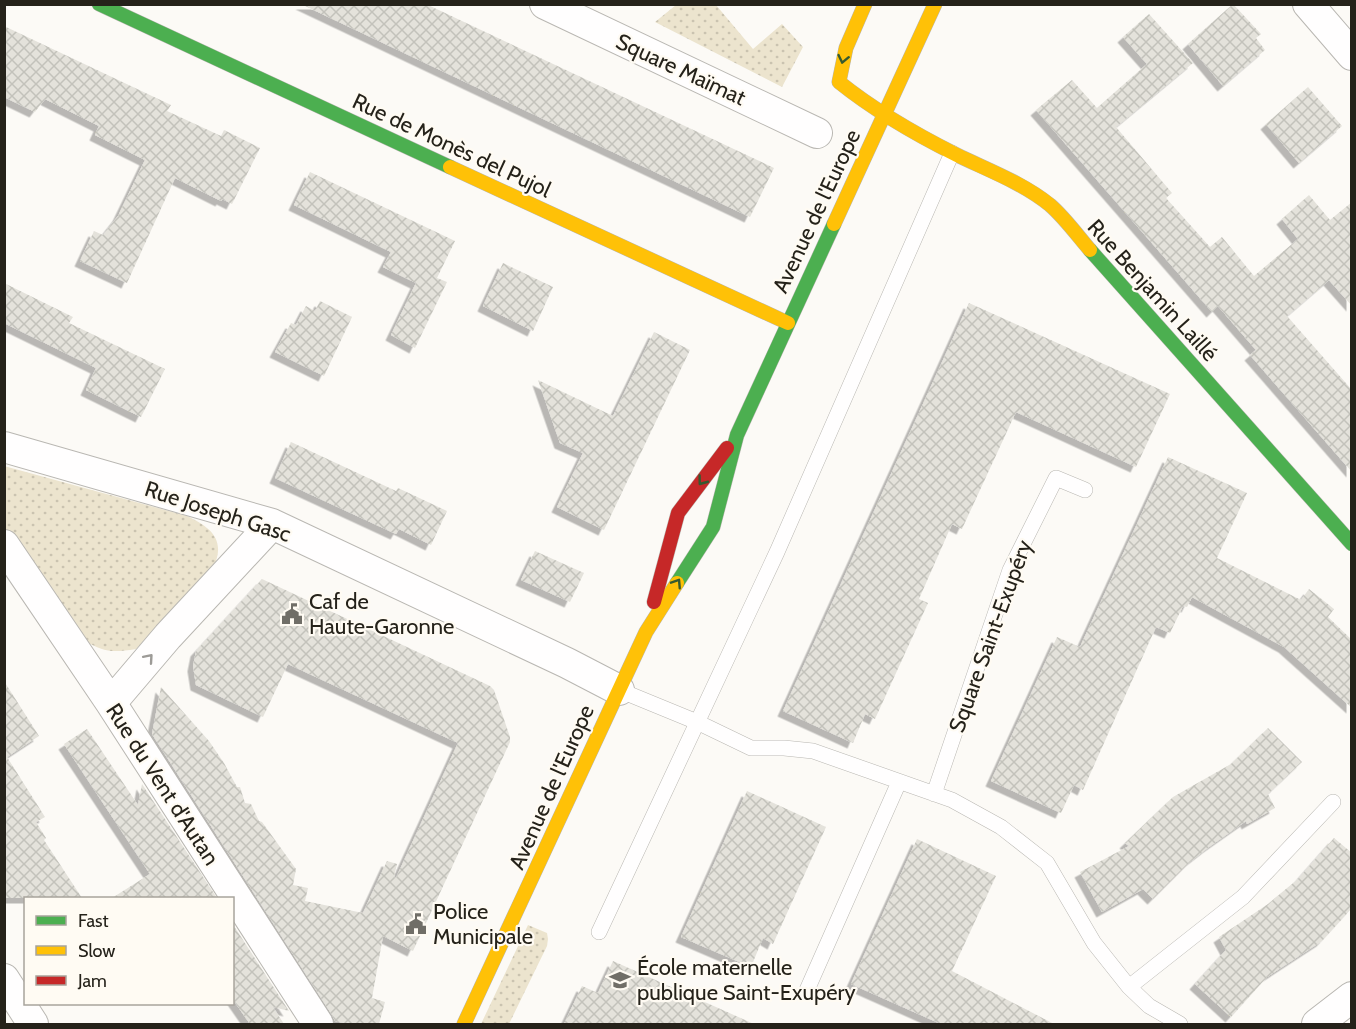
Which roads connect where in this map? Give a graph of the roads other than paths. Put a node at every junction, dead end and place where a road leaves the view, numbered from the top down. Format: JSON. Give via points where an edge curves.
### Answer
{"nodes":[{"id":1,"x":99,"y":4,"type":"edge"},
{"id":2,"x":545,"y":4,"type":"edge"},
{"id":3,"x":865,"y":4,"type":"edge"},
{"id":4,"x":935,"y":4,"type":"edge"},
{"id":5,"x":1308,"y":4,"type":"edge"},
{"id":6,"x":1352,"y":55,"type":"edge"},
{"id":7,"x":884,"y":114,"type":"junction"},
{"id":8,"x":816,"y":133,"type":"dead end"},
{"id":9,"x":952,"y":153,"type":"junction"},
{"id":10,"x":788,"y":324,"type":"junction"},
{"id":11,"x":737,"y":435,"type":"junction"},
{"id":12,"x":4,"y":447,"type":"edge"},
{"id":13,"x":1084,"y":490,"type":"dead end"},
{"id":14,"x":272,"y":524,"type":"junction"},
{"id":15,"x":1352,"y":544,"type":"edge"},
{"id":16,"x":4,"y":545,"type":"edge"},
{"id":17,"x":646,"y":632,"type":"junction"},
{"id":18,"x":619,"y":690,"type":"junction"},
{"id":19,"x":111,"y":702,"type":"junction"},
{"id":20,"x":697,"y":722,"type":"junction"},
{"id":21,"x":899,"y":782,"type":"junction"},
{"id":22,"x":934,"y":794,"type":"junction"},
{"id":23,"x":1333,"y":802,"type":"dead end"},
{"id":24,"x":599,"y":932,"type":"dead end"},
{"id":25,"x":4,"y":979,"type":"edge"},
{"id":26,"x":1129,"y":987,"type":"junction"},
{"id":27,"x":807,"y":990,"type":"dead end"},
{"id":28,"x":1352,"y":997,"type":"edge"},
{"id":29,"x":33,"y":1024,"type":"edge"},
{"id":30,"x":318,"y":1024,"type":"edge"},
{"id":31,"x":464,"y":1024,"type":"edge"},
{"id":32,"x":1180,"y":1024,"type":"edge"},
{"id":33,"x":1317,"y":1024,"type":"edge"}],
"edges":[{"from":1,"to":10,"type":"street","name":"Rue de Monès del Pujol"},
{"from":2,"to":8,"type":"street","name":"Square Maïmat"},
{"from":3,"to":7,"type":"street","name":"Rue Benjamin Laillé","one_way":true,"via":[[846,48],[839,82]]},
{"from":4,"to":7,"type":"street","name":"Avenue de l'Europe"},
{"from":5,"to":6,"type":"street"},
{"from":7,"to":9,"type":"street","name":"Rue Benjamin Laillé"},
{"from":7,"to":10,"type":"street","name":"Avenue de l'Europe"},
{"from":9,"to":15,"type":"street","name":"Rue Benjamin Laillé","via":[[1031,191],[1051,207]]},
{"from":9,"to":20,"type":"lane","via":[[777,552]]},
{"from":10,"to":11,"type":"street","name":"Avenue de l'Europe"},
{"from":17,"to":11,"type":"street","name":"Avenue de l'Europe","one_way":true,"via":[[713,527]]},
{"from":11,"to":17,"type":"street","name":"Avenue de l'Europe","one_way":true,"via":[[678,513]]},
{"from":12,"to":14,"type":"street","name":"Rue Joseph Gasc"},
{"from":13,"to":22,"type":"lane","name":"Square Saint-Exupéry","via":[[1056,478],[1010,570]]},
{"from":14,"to":18,"type":"street","name":"Rue Joseph Gasc"},
{"from":19,"to":14,"type":"street","one_way":true},
{"from":16,"to":19,"type":"street","name":"Rue du Vent d'Autan"},
{"from":17,"to":18,"type":"street","name":"Avenue de l'Europe"},
{"from":18,"to":20,"type":"lane"},
{"from":18,"to":31,"type":"street","name":"Avenue de l'Europe"},
{"from":19,"to":30,"type":"street","name":"Rue du Vent d'Autan"},
{"from":20,"to":21,"type":"lane","via":[[750,748],[813,751]]},
{"from":20,"to":24,"type":"lane"},
{"from":21,"to":22,"type":"lane"},
{"from":21,"to":27,"type":"lane"},
{"from":22,"to":26,"type":"lane","via":[[1001,827],[1047,863],[1094,943]]},
{"from":23,"to":26,"type":"lane","via":[[1243,897]]},
{"from":25,"to":29,"type":"street"},
{"from":26,"to":32,"type":"lane","via":[[1149,1006]]},
{"from":28,"to":33,"type":"street"}]}
